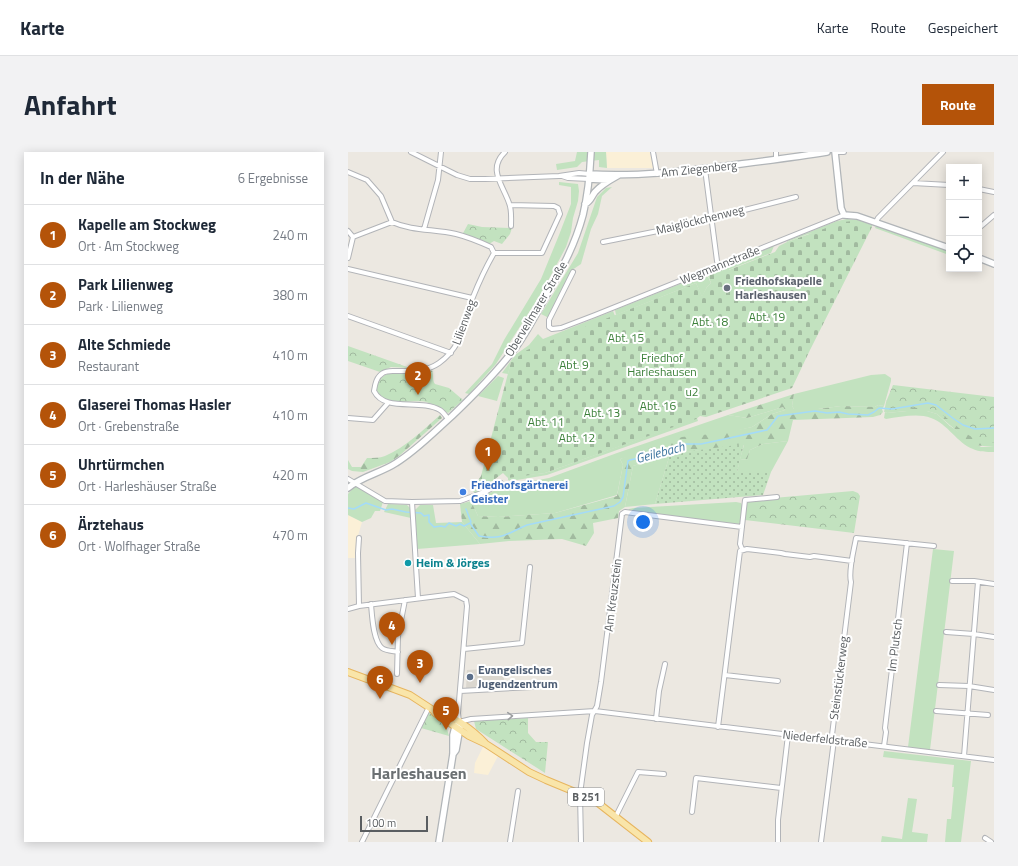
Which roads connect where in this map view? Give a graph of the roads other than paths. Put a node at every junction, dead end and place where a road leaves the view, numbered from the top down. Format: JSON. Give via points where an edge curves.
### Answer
{"nodes":[{"id":1,"x":411,"y":152,"type":"edge"},
{"id":2,"x":441,"y":152,"type":"edge"},
{"id":3,"x":505,"y":152,"type":"edge"},
{"id":4,"x":591,"y":152,"type":"edge"},
{"id":5,"x":653,"y":152,"type":"edge"},
{"id":6,"x":776,"y":152,"type":"edge"},
{"id":7,"x":827,"y":152,"type":"edge"},
{"id":8,"x":836,"y":152,"type":"edge"},
{"id":9,"x":844,"y":152,"type":"edge"},
{"id":10,"x":943,"y":152,"type":"edge"},
{"id":11,"x":776,"y":159,"type":"junction"},
{"id":12,"x":441,"y":167,"type":"junction"},
{"id":13,"x":705,"y":169,"type":"junction"},
{"id":14,"x":348,"y":172,"type":"edge"},
{"id":15,"x":656,"y":174,"type":"junction"},
{"id":16,"x":619,"y":175,"type":"junction"},
{"id":17,"x":589,"y":176,"type":"junction"},
{"id":18,"x":498,"y":178,"type":"junction"},
{"id":19,"x":608,"y":180,"type":"junction"},
{"id":20,"x":913,"y":183,"type":"junction"},
{"id":21,"x":946,"y":185,"type":"edge"},
{"id":22,"x":982,"y":190,"type":"edge"},
{"id":23,"x":994,"y":192,"type":"edge"},
{"id":24,"x":796,"y":197,"type":"dead end"},
{"id":25,"x":585,"y":204,"type":"junction"},
{"id":26,"x":510,"y":205,"type":"junction"},
{"id":27,"x":844,"y":215,"type":"junction"},
{"id":28,"x":994,"y":215,"type":"edge"},
{"id":29,"x":712,"y":218,"type":"junction"},
{"id":30,"x":392,"y":222,"type":"junction"},
{"id":31,"x":876,"y":222,"type":"junction"},
{"id":32,"x":982,"y":225,"type":"edge"},
{"id":33,"x":511,"y":226,"type":"dead end"},
{"id":34,"x":424,"y":229,"type":"junction"},
{"id":35,"x":348,"y":231,"type":"edge"},
{"id":36,"x":352,"y":237,"type":"junction"},
{"id":37,"x":603,"y":242,"type":"dead end"},
{"id":38,"x":946,"y":247,"type":"edge"},
{"id":39,"x":494,"y":253,"type":"junction"},
{"id":40,"x":348,"y":258,"type":"edge"},
{"id":41,"x":982,"y":259,"type":"edge"},
{"id":42,"x":994,"y":264,"type":"edge"},
{"id":43,"x":719,"y":265,"type":"junction"},
{"id":44,"x":348,"y":269,"type":"edge"},
{"id":45,"x":573,"y":272,"type":"dead end"},
{"id":46,"x":472,"y":298,"type":"junction"},
{"id":47,"x":348,"y":316,"type":"edge"},
{"id":48,"x":451,"y":353,"type":"junction"},
{"id":49,"x":388,"y":403,"type":"junction"},
{"id":50,"x":348,"y":418,"type":"edge"},
{"id":51,"x":448,"y":419,"type":"junction"},
{"id":52,"x":348,"y":479,"type":"edge"},
{"id":53,"x":354,"y":483,"type":"junction"},
{"id":54,"x":501,"y":484,"type":"dead end"},
{"id":55,"x":348,"y":488,"type":"edge"},
{"id":56,"x":777,"y":497,"type":"dead end"},
{"id":57,"x":412,"y":502,"type":"junction"},
{"id":58,"x":742,"y":527,"type":"junction"},
{"id":59,"x":359,"y":538,"type":"dead end"},
{"id":60,"x":907,"y":543,"type":"junction"},
{"id":61,"x":934,"y":546,"type":"dead end"},
{"id":62,"x":744,"y":549,"type":"junction"},
{"id":63,"x":852,"y":561,"type":"junction"},
{"id":64,"x":530,"y":567,"type":"dead end"},
{"id":65,"x":952,"y":580,"type":"dead end"},
{"id":66,"x":978,"y":582,"type":"junction"},
{"id":67,"x":994,"y":584,"type":"edge"},
{"id":68,"x":418,"y":598,"type":"junction"},
{"id":69,"x":405,"y":600,"type":"junction"},
{"id":70,"x":371,"y":604,"type":"junction"},
{"id":71,"x":358,"y":606,"type":"junction"},
{"id":72,"x":348,"y":609,"type":"edge"},
{"id":73,"x":946,"y":632,"type":"dead end"},
{"id":74,"x":974,"y":634,"type":"junction"},
{"id":75,"x":994,"y":637,"type":"edge"},
{"id":76,"x":464,"y":649,"type":"junction"},
{"id":77,"x":398,"y":652,"type":"junction"},
{"id":78,"x":665,"y":664,"type":"dead end"},
{"id":79,"x":348,"y":672,"type":"edge"},
{"id":80,"x":396,"y":674,"type":"dead end"},
{"id":81,"x":724,"y":675,"type":"junction"},
{"id":82,"x":778,"y":681,"type":"dead end"},
{"id":83,"x":939,"y":685,"type":"dead end"},
{"id":84,"x":970,"y":686,"type":"junction"},
{"id":85,"x":532,"y":687,"type":"dead end"},
{"id":86,"x":994,"y":690,"type":"edge"},
{"id":87,"x":460,"y":691,"type":"junction"},
{"id":88,"x":431,"y":708,"type":"junction"},
{"id":89,"x":936,"y":710,"type":"dead end"},
{"id":90,"x":594,"y":711,"type":"junction"},
{"id":91,"x":967,"y":713,"type":"junction"},
{"id":92,"x":988,"y":715,"type":"dead end"},
{"id":93,"x":656,"y":719,"type":"junction"},
{"id":94,"x":449,"y":722,"type":"junction"},
{"id":95,"x":458,"y":727,"type":"junction"},
{"id":96,"x":718,"y":727,"type":"junction"},
{"id":97,"x":453,"y":735,"type":"junction"},
{"id":98,"x":788,"y":735,"type":"junction"},
{"id":99,"x":834,"y":740,"type":"junction"},
{"id":100,"x":884,"y":746,"type":"junction"},
{"id":101,"x":453,"y":754,"type":"junction"},
{"id":102,"x":964,"y":756,"type":"junction"},
{"id":103,"x":994,"y":760,"type":"edge"},
{"id":104,"x":664,"y":774,"type":"dead end"},
{"id":105,"x":781,"y":788,"type":"junction"},
{"id":106,"x":518,"y":791,"type":"dead end"},
{"id":107,"x":580,"y":794,"type":"junction"},
{"id":108,"x":692,"y":812,"type":"dead end"},
{"id":109,"x":616,"y":816,"type":"junction"},
{"id":110,"x":985,"y":838,"type":"dead end"},
{"id":111,"x":362,"y":842,"type":"edge"},
{"id":112,"x":439,"y":842,"type":"edge"},
{"id":113,"x":510,"y":842,"type":"edge"},
{"id":114,"x":581,"y":842,"type":"edge"},
{"id":115,"x":648,"y":842,"type":"edge"},
{"id":116,"x":778,"y":842,"type":"edge"},
{"id":117,"x":821,"y":842,"type":"edge"},
{"id":118,"x":991,"y":842,"type":"edge"}],
"edges":[{"from":1,"to":12,"type":"street"},
{"from":2,"to":12,"type":"street"},
{"from":3,"to":18,"type":"street","via":[[496,165]]},
{"from":4,"to":17,"type":"main road","name":"Obervellmarer Straße"},
{"from":5,"to":15,"type":"street"},
{"from":6,"to":11,"type":"street"},
{"from":7,"to":11,"type":"main road","name":"Am Ziegenberg"},
{"from":8,"to":9,"type":"street"},
{"from":8,"to":27,"type":"main road","via":[[841,208]]},
{"from":10,"to":20,"type":"street"},
{"from":11,"to":13,"type":"main road","name":"Am Ziegenberg"},
{"from":12,"to":18,"type":"street","via":[[470,179]]},
{"from":12,"to":34,"type":"street"},
{"from":13,"to":15,"type":"main road","name":"Am Ziegenberg"},
{"from":13,"to":29,"type":"street"},
{"from":14,"to":30,"type":"street","via":[[368,180],[381,196]]},
{"from":15,"to":16,"type":"main road","name":"Am Ziegenberg"},
{"from":16,"to":17,"type":"main road","name":"Am Ziegenberg"},
{"from":16,"to":19,"type":"main road"},
{"from":17,"to":18,"type":"street","via":[[569,174]]},
{"from":17,"to":19,"type":"main road"},
{"from":17,"to":25,"type":"main road","name":"Obervellmarer Straße"},
{"from":18,"to":26,"type":"street"},
{"from":19,"to":25,"type":"main road"},
{"from":20,"to":21,"type":"street"},
{"from":20,"to":31,"type":"street"},
{"from":22,"to":23,"type":"street"},
{"from":24,"to":29,"type":"street","name":"Maiglöckchenweg"},
{"from":25,"to":51,"type":"main road","name":"Obervellmarer Straße","via":[[566,262],[517,346],[495,373]]},
{"from":26,"to":33,"type":"street"},
{"from":26,"to":39,"type":"street","via":[[551,206],[556,207],[560,214],[542,253]]},
{"from":27,"to":31,"type":"main road"},
{"from":27,"to":43,"type":"street","name":"Wegmannstraße"},
{"from":28,"to":32,"type":"street"},
{"from":29,"to":37,"type":"street","name":"Maiglöckchenweg"},
{"from":29,"to":43,"type":"street"},
{"from":30,"to":34,"type":"street","via":[[411,229]]},
{"from":30,"to":36,"type":"street"},
{"from":31,"to":38,"type":"main road"},
{"from":34,"to":39,"type":"street","via":[[461,236],[491,247]]},
{"from":35,"to":36,"type":"street"},
{"from":36,"to":40,"type":"street"},
{"from":39,"to":46,"type":"street","name":"Lilienweg"},
{"from":41,"to":42,"type":"main road"},
{"from":43,"to":45,"type":"street","name":"Wegmannstraße","via":[[552,329],[549,327],[549,320]]},
{"from":44,"to":46,"type":"street"},
{"from":46,"to":48,"type":"street","name":"Lilienweg","via":[[460,337]]},
{"from":47,"to":48,"type":"street"},
{"from":48,"to":49,"type":"street","name":"Lilienweg","via":[[438,364],[424,370],[388,370],[382,373],[375,383],[374,391],[380,400]]},
{"from":49,"to":50,"type":"street","via":[[373,420]]},
{"from":49,"to":51,"type":"street","via":[[425,404],[440,410]]},
{"from":51,"to":53,"type":"main road","name":"Obervellmarer Straße","via":[[424,442],[396,463]]},
{"from":52,"to":53,"type":"street"},
{"from":53,"to":55,"type":"main road","name":"Obervellmarer Straße"},
{"from":53,"to":57,"type":"street","via":[[385,500]]},
{"from":54,"to":57,"type":"street","via":[[460,502]]},
{"from":56,"to":58,"type":"street","via":[[745,500]]},
{"from":57,"to":68,"type":"street"},
{"from":58,"to":62,"type":"street","via":[[740,544]]},
{"from":58,"to":90,"type":"street","name":"Am Kreuzstein","via":[[623,513],[602,675]]},
{"from":59,"to":71,"type":"street"},
{"from":60,"to":61,"type":"street"},
{"from":60,"to":63,"type":"street","name":"Steinstückerweg","via":[[856,538]]},
{"from":60,"to":100,"type":"street","name":"Im Plutsch"},
{"from":62,"to":63,"type":"street"},
{"from":62,"to":81,"type":"street","via":[[739,552]]},
{"from":63,"to":99,"type":"street","name":"Steinstückerweg","via":[[832,735]]},
{"from":64,"to":76,"type":"street","via":[[522,643]]},
{"from":65,"to":66,"type":"street"},
{"from":66,"to":67,"type":"street"},
{"from":66,"to":74,"type":"street"},
{"from":68,"to":69,"type":"street"},
{"from":68,"to":76,"type":"street","via":[[454,594],[466,600]]},
{"from":69,"to":70,"type":"street"},
{"from":69,"to":77,"type":"street"},
{"from":70,"to":71,"type":"street"},
{"from":70,"to":77,"type":"street","via":[[378,644],[386,650]]},
{"from":71,"to":72,"type":"street"},
{"from":73,"to":74,"type":"street"},
{"from":74,"to":75,"type":"street"},
{"from":74,"to":84,"type":"street"},
{"from":76,"to":87,"type":"street"},
{"from":77,"to":80,"type":"street"},
{"from":78,"to":93,"type":"street"},
{"from":79,"to":88,"type":"main road","number":"B 251","via":[[410,695]]},
{"from":81,"to":82,"type":"street"},
{"from":81,"to":96,"type":"street"},
{"from":83,"to":84,"type":"street"},
{"from":84,"to":86,"type":"street"},
{"from":84,"to":91,"type":"street"},
{"from":85,"to":87,"type":"street"},
{"from":87,"to":95,"type":"street"},
{"from":88,"to":94,"type":"main road","number":"B 251"},
{"from":88,"to":95,"type":"main road","number":"B 251","via":[[447,715]]},
{"from":88,"to":111,"type":"street"},
{"from":89,"to":91,"type":"street"},
{"from":90,"to":93,"type":"street","name":"Niederfeldstraße"},
{"from":95,"to":90,"type":"street","name":"Niederfeldstraße","one_way":true,"via":[[464,720],[471,719]]},
{"from":90,"to":107,"type":"street","name":"Am Kreuzstein"},
{"from":91,"to":92,"type":"street"},
{"from":91,"to":102,"type":"street"},
{"from":93,"to":96,"type":"street","name":"Niederfeldstraße"},
{"from":94,"to":95,"type":"main road","number":"B 251"},
{"from":94,"to":97,"type":"main road"},
{"from":95,"to":97,"type":"main road"},
{"from":95,"to":101,"type":"main road","via":[[456,750]]},
{"from":95,"to":107,"type":"main road","number":"B 251","via":[[472,730],[486,744],[529,772]]},
{"from":96,"to":98,"type":"street","name":"Niederfeldstraße"},
{"from":97,"to":101,"type":"main road"},
{"from":98,"to":99,"type":"street","name":"Niederfeldstraße"},
{"from":98,"to":105,"type":"street"},
{"from":99,"to":100,"type":"street","name":"Niederfeldstraße"},
{"from":99,"to":117,"type":"street","name":"Steinstückerweg"},
{"from":100,"to":102,"type":"street","name":"Niederfeldstraße"},
{"from":101,"to":112,"type":"main road"},
{"from":102,"to":103,"type":"street","name":"Niederfeldstraße"},
{"from":104,"to":109,"type":"street","via":[[638,772]]},
{"from":105,"to":108,"type":"street","via":[[696,778]]},
{"from":105,"to":116,"type":"street"},
{"from":106,"to":113,"type":"street"},
{"from":107,"to":109,"type":"main road","number":"B 251"},
{"from":107,"to":114,"type":"street","name":"Am Kreuzstein"},
{"from":109,"to":115,"type":"main road","number":"B 251"},
{"from":110,"to":118,"type":"street"}]}
